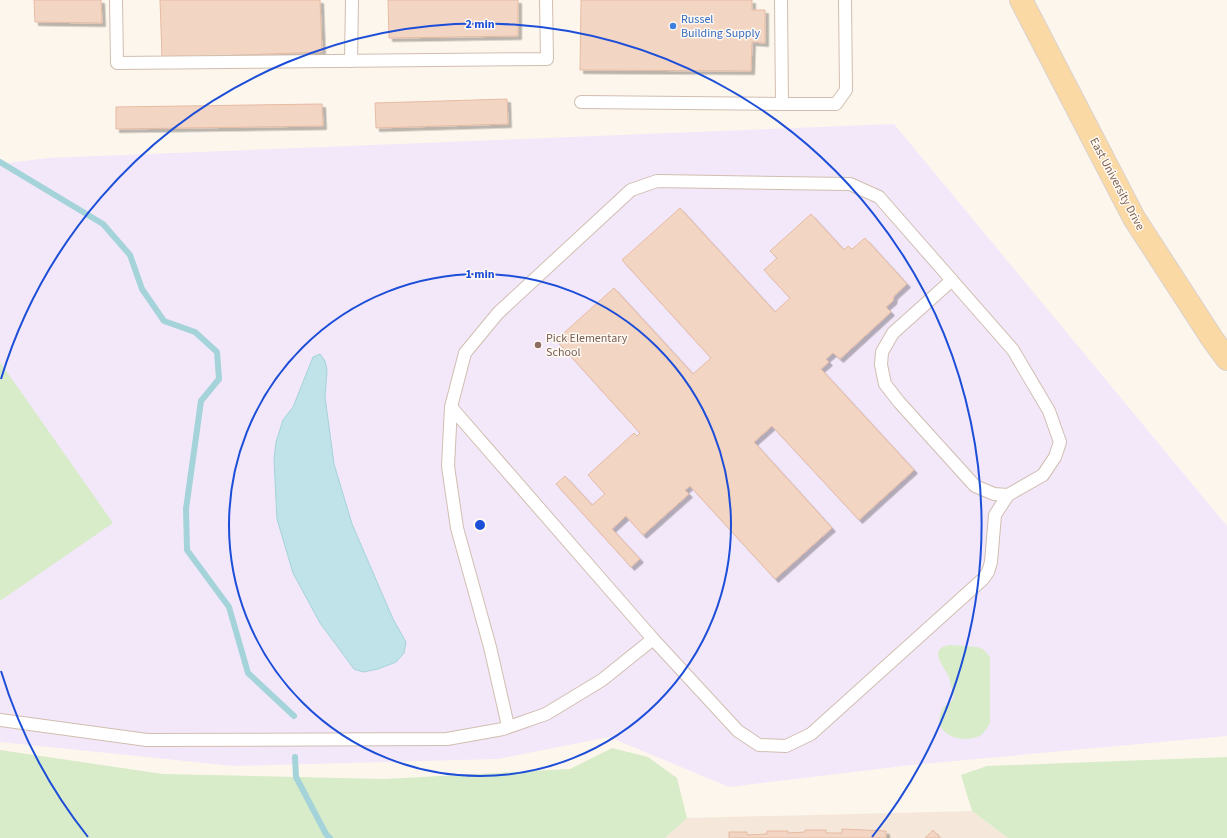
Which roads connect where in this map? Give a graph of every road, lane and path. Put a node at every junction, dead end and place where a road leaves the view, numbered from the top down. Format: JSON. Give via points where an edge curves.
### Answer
{"nodes":[{"id":1,"x":116,"y":0,"type":"edge"},
{"id":2,"x":352,"y":0,"type":"edge"},
{"id":3,"x":546,"y":0,"type":"edge"},
{"id":4,"x":781,"y":0,"type":"edge"},
{"id":5,"x":845,"y":0,"type":"edge"},
{"id":6,"x":1021,"y":0,"type":"edge"},
{"id":7,"x":352,"y":61,"type":"junction"},
{"id":8,"x":581,"y":102,"type":"dead end"},
{"id":9,"x":782,"y":104,"type":"junction"},
{"id":10,"x":952,"y":280,"type":"junction"},
{"id":11,"x":1227,"y":359,"type":"edge"},
{"id":12,"x":451,"y":407,"type":"junction"},
{"id":13,"x":1008,"y":495,"type":"junction"},
{"id":14,"x":653,"y":639,"type":"junction"},
{"id":15,"x":0,"y":720,"type":"edge"},
{"id":16,"x":508,"y":726,"type":"junction"}],
"edges":[{"from":1,"to":7,"type":"lane","via":[[117,63]]},
{"from":2,"to":7,"type":"lane"},
{"from":3,"to":7,"type":"lane","via":[[547,59]]},
{"from":4,"to":9,"type":"lane"},
{"from":5,"to":9,"type":"lane","via":[[846,90],[836,104]]},
{"from":6,"to":11,"type":"main road","name":"East University Drive","via":[[1134,218]]},
{"from":8,"to":9,"type":"lane"},
{"from":10,"to":12,"type":"lane","via":[[879,197],[850,184],[657,181],[631,190],[498,313],[465,353]]},
{"from":10,"to":13,"type":"lane","via":[[1013,350],[1049,411],[1060,442],[1055,457],[1043,475]]},
{"from":10,"to":13,"type":"lane","via":[[893,334],[882,352],[881,365],[885,384],[975,486],[994,494]]},
{"from":12,"to":14,"type":"lane"},
{"from":12,"to":16,"type":"lane","via":[[448,466],[457,528],[490,647]]},
{"from":13,"to":14,"type":"lane","via":[[995,514],[991,562],[983,579],[811,734],[786,746],[759,745],[738,731]]},
{"from":14,"to":16,"type":"lane","via":[[602,680],[546,714]]},
{"from":15,"to":16,"type":"lane","via":[[146,740],[447,739]]}]}
